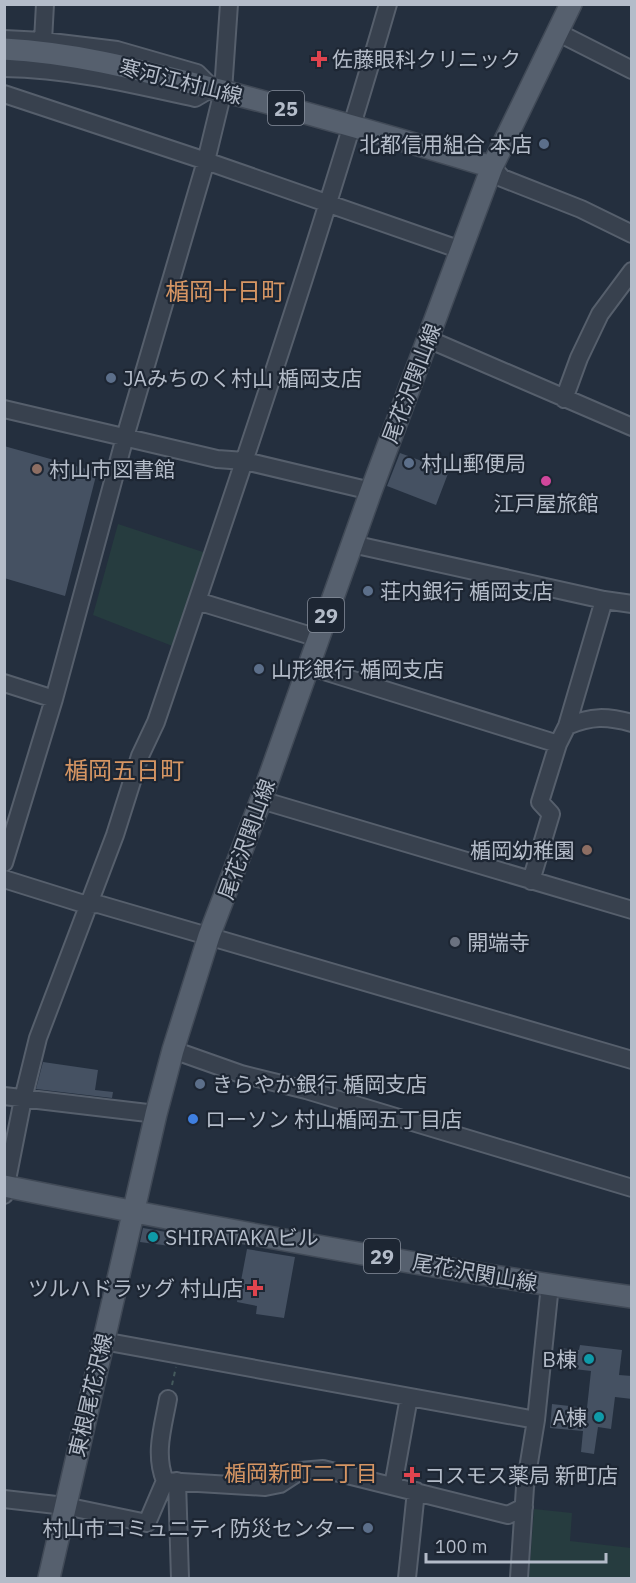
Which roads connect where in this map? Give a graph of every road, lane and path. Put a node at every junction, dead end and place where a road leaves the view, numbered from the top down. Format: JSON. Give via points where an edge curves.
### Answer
{"nodes":[{"id":1,"x":45,"y":4,"type":"edge"},
{"id":2,"x":229,"y":4,"type":"edge"},
{"id":3,"x":388,"y":4,"type":"edge"},
{"id":4,"x":570,"y":4,"type":"edge"},
{"id":5,"x":558,"y":32,"type":"junction"},
{"id":6,"x":4,"y":39,"type":"edge"},
{"id":7,"x":43,"y":41,"type":"junction"},
{"id":8,"x":4,"y":50,"type":"edge"},
{"id":9,"x":4,"y":68,"type":"edge"},
{"id":10,"x":632,"y":70,"type":"edge"},
{"id":11,"x":218,"y":90,"type":"junction"},
{"id":12,"x":4,"y":94,"type":"edge"},
{"id":13,"x":353,"y":125,"type":"junction"},
{"id":14,"x":206,"y":161,"type":"junction"},
{"id":15,"x":492,"y":167,"type":"junction"},
{"id":16,"x":329,"y":205,"type":"junction"},
{"id":17,"x":632,"y":234,"type":"edge"},
{"id":18,"x":461,"y":250,"type":"junction"},
{"id":19,"x":632,"y":271,"type":"edge"},
{"id":20,"x":428,"y":339,"type":"junction"},
{"id":21,"x":564,"y":399,"type":"junction"},
{"id":22,"x":4,"y":409,"type":"edge"},
{"id":23,"x":632,"y":427,"type":"edge"},
{"id":24,"x":125,"y":436,"type":"junction"},
{"id":25,"x":245,"y":461,"type":"junction"},
{"id":26,"x":371,"y":491,"type":"junction"},
{"id":27,"x":352,"y":544,"type":"junction"},
{"id":28,"x":604,"y":600,"type":"junction"},
{"id":29,"x":197,"y":601,"type":"junction"},
{"id":30,"x":632,"y":604,"type":"edge"},
{"id":31,"x":318,"y":638,"type":"junction"},
{"id":32,"x":308,"y":666,"type":"junction"},
{"id":33,"x":4,"y":682,"type":"edge"},
{"id":34,"x":54,"y":699,"type":"junction"},
{"id":35,"x":632,"y":723,"type":"edge"},
{"id":36,"x":567,"y":726,"type":"junction"},
{"id":37,"x":558,"y":744,"type":"junction"},
{"id":38,"x":261,"y":800,"type":"junction"},
{"id":39,"x":4,"y":863,"type":"edge"},
{"id":40,"x":4,"y":879,"type":"edge"},
{"id":41,"x":531,"y":881,"type":"junction"},
{"id":42,"x":87,"y":905,"type":"junction"},
{"id":43,"x":632,"y":910,"type":"edge"},
{"id":44,"x":210,"y":936,"type":"junction"},
{"id":45,"x":173,"y":1050,"type":"junction"},
{"id":46,"x":632,"y":1060,"type":"edge"},
{"id":47,"x":4,"y":1096,"type":"edge"},
{"id":48,"x":22,"y":1099,"type":"junction"},
{"id":49,"x":156,"y":1114,"type":"junction"},
{"id":50,"x":632,"y":1188,"type":"edge"},
{"id":51,"x":5,"y":1189,"type":"edge"},
{"id":52,"x":132,"y":1212,"type":"junction"},
{"id":53,"x":550,"y":1285,"type":"junction"},
{"id":54,"x":632,"y":1297,"type":"edge"},
{"id":55,"x":103,"y":1341,"type":"junction"},
{"id":56,"x":179,"y":1356,"type":"junction"},
{"id":57,"x":409,"y":1397,"type":"junction"},
{"id":58,"x":168,"y":1399,"type":"joint"},
{"id":59,"x":536,"y":1420,"type":"junction"},
{"id":60,"x":171,"y":1481,"type":"junction"},
{"id":61,"x":393,"y":1486,"type":"junction"},
{"id":62,"x":416,"y":1491,"type":"junction"},
{"id":63,"x":4,"y":1499,"type":"edge"},
{"id":64,"x":65,"y":1506,"type":"junction"},
{"id":65,"x":524,"y":1507,"type":"junction"},
{"id":66,"x":49,"y":1578,"type":"edge"},
{"id":67,"x":180,"y":1578,"type":"edge"},
{"id":68,"x":407,"y":1578,"type":"edge"},
{"id":69,"x":519,"y":1578,"type":"edge"}],
"edges":[{"from":1,"to":7,"type":"street"},
{"from":2,"to":11,"type":"street"},
{"from":3,"to":13,"type":"street"},
{"from":4,"to":5,"type":"main road","name":"尾花沢関山線","number":"29"},
{"from":5,"to":10,"type":"street"},
{"from":5,"to":15,"type":"main road","name":"尾花沢関山線","number":"29"},
{"from":6,"to":7,"type":"street"},
{"from":7,"to":11,"type":"street","via":[[117,50],[186,69]]},
{"from":8,"to":11,"type":"main road","name":"寒河江村山線","number":"25","via":[[78,56]]},
{"from":9,"to":11,"type":"street","via":[[84,74],[195,98]]},
{"from":11,"to":13,"type":"main road","name":"寒河江村山線","number":"25"},
{"from":11,"to":14,"type":"street"},
{"from":12,"to":14,"type":"street"},
{"from":13,"to":15,"type":"main road","name":"寒河江村山線","number":"25"},
{"from":13,"to":16,"type":"street"},
{"from":14,"to":16,"type":"street"},
{"from":14,"to":24,"type":"street"},
{"from":15,"to":17,"type":"street","via":[[502,178]]},
{"from":15,"to":18,"type":"main road","name":"尾花沢関山線","number":"29"},
{"from":16,"to":18,"type":"street"},
{"from":16,"to":25,"type":"street"},
{"from":18,"to":20,"type":"main road","name":"尾花沢関山線","number":"29"},
{"from":19,"to":21,"type":"street","via":[[600,314]]},
{"from":20,"to":21,"type":"street"},
{"from":20,"to":26,"type":"main road","name":"尾花沢関山線","number":"29"},
{"from":21,"to":23,"type":"street"},
{"from":22,"to":24,"type":"street"},
{"from":24,"to":25,"type":"street","via":[[217,459]]},
{"from":24,"to":34,"type":"street"},
{"from":25,"to":26,"type":"street"},
{"from":25,"to":29,"type":"street"},
{"from":26,"to":27,"type":"main road","name":"尾花沢関山線","number":"29"},
{"from":27,"to":28,"type":"street"},
{"from":27,"to":31,"type":"main road","name":"尾花沢関山線","number":"29"},
{"from":28,"to":30,"type":"street"},
{"from":28,"to":36,"type":"street"},
{"from":29,"to":31,"type":"street"},
{"from":29,"to":42,"type":"street"},
{"from":31,"to":32,"type":"main road","name":"尾花沢関山線","number":"29"},
{"from":32,"to":37,"type":"street"},
{"from":32,"to":38,"type":"main road","name":"尾花沢関山線","number":"29"},
{"from":33,"to":34,"type":"street"},
{"from":34,"to":39,"type":"street"},
{"from":35,"to":36,"type":"street","via":[[610,717],[584,719]]},
{"from":36,"to":37,"type":"street"},
{"from":37,"to":41,"type":"street","via":[[540,802],[551,814]]},
{"from":38,"to":41,"type":"street"},
{"from":38,"to":44,"type":"main road","name":"尾花沢関山線","number":"29"},
{"from":40,"to":42,"type":"street"},
{"from":41,"to":43,"type":"street"},
{"from":42,"to":44,"type":"street","via":[[98,904]]},
{"from":42,"to":48,"type":"street","via":[[38,1038]]},
{"from":44,"to":45,"type":"main road","name":"尾花沢関山線","number":"29"},
{"from":44,"to":46,"type":"street"},
{"from":45,"to":49,"type":"main road","name":"尾花沢関山線","number":"29"},
{"from":45,"to":50,"type":"street","via":[[241,1074]]},
{"from":47,"to":48,"type":"street"},
{"from":48,"to":49,"type":"street"},
{"from":48,"to":51,"type":"street"},
{"from":49,"to":52,"type":"main road","name":"尾花沢関山線","number":"29"},
{"from":51,"to":52,"type":"main road"},
{"from":52,"to":53,"type":"main road","name":"尾花沢関山線","number":"29"},
{"from":52,"to":55,"type":"main road","name":"東根尾花沢線"},
{"from":53,"to":54,"type":"main road","name":"尾花沢関山線","number":"29"},
{"from":53,"to":59,"type":"street"},
{"from":55,"to":56,"type":"street"},
{"from":55,"to":64,"type":"main road","name":"東根尾花沢線"},
{"from":56,"to":57,"type":"street"},
{"from":56,"to":58,"type":"path"},
{"from":57,"to":59,"type":"street"},
{"from":57,"to":61,"type":"street"},
{"from":58,"to":60,"type":"street","via":[[158,1451],[161,1472]]},
{"from":59,"to":65,"type":"street"},
{"from":60,"to":61,"type":"street","via":[[265,1487],[280,1484],[300,1471],[323,1469]]},
{"from":60,"to":64,"type":"street","via":[[147,1522]]},
{"from":60,"to":67,"type":"street"},
{"from":61,"to":62,"type":"street"},
{"from":62,"to":65,"type":"street","via":[[508,1515]]},
{"from":62,"to":68,"type":"street"},
{"from":63,"to":64,"type":"street"},
{"from":64,"to":66,"type":"main road","name":"東根尾花沢線"},
{"from":65,"to":69,"type":"street"}]}
